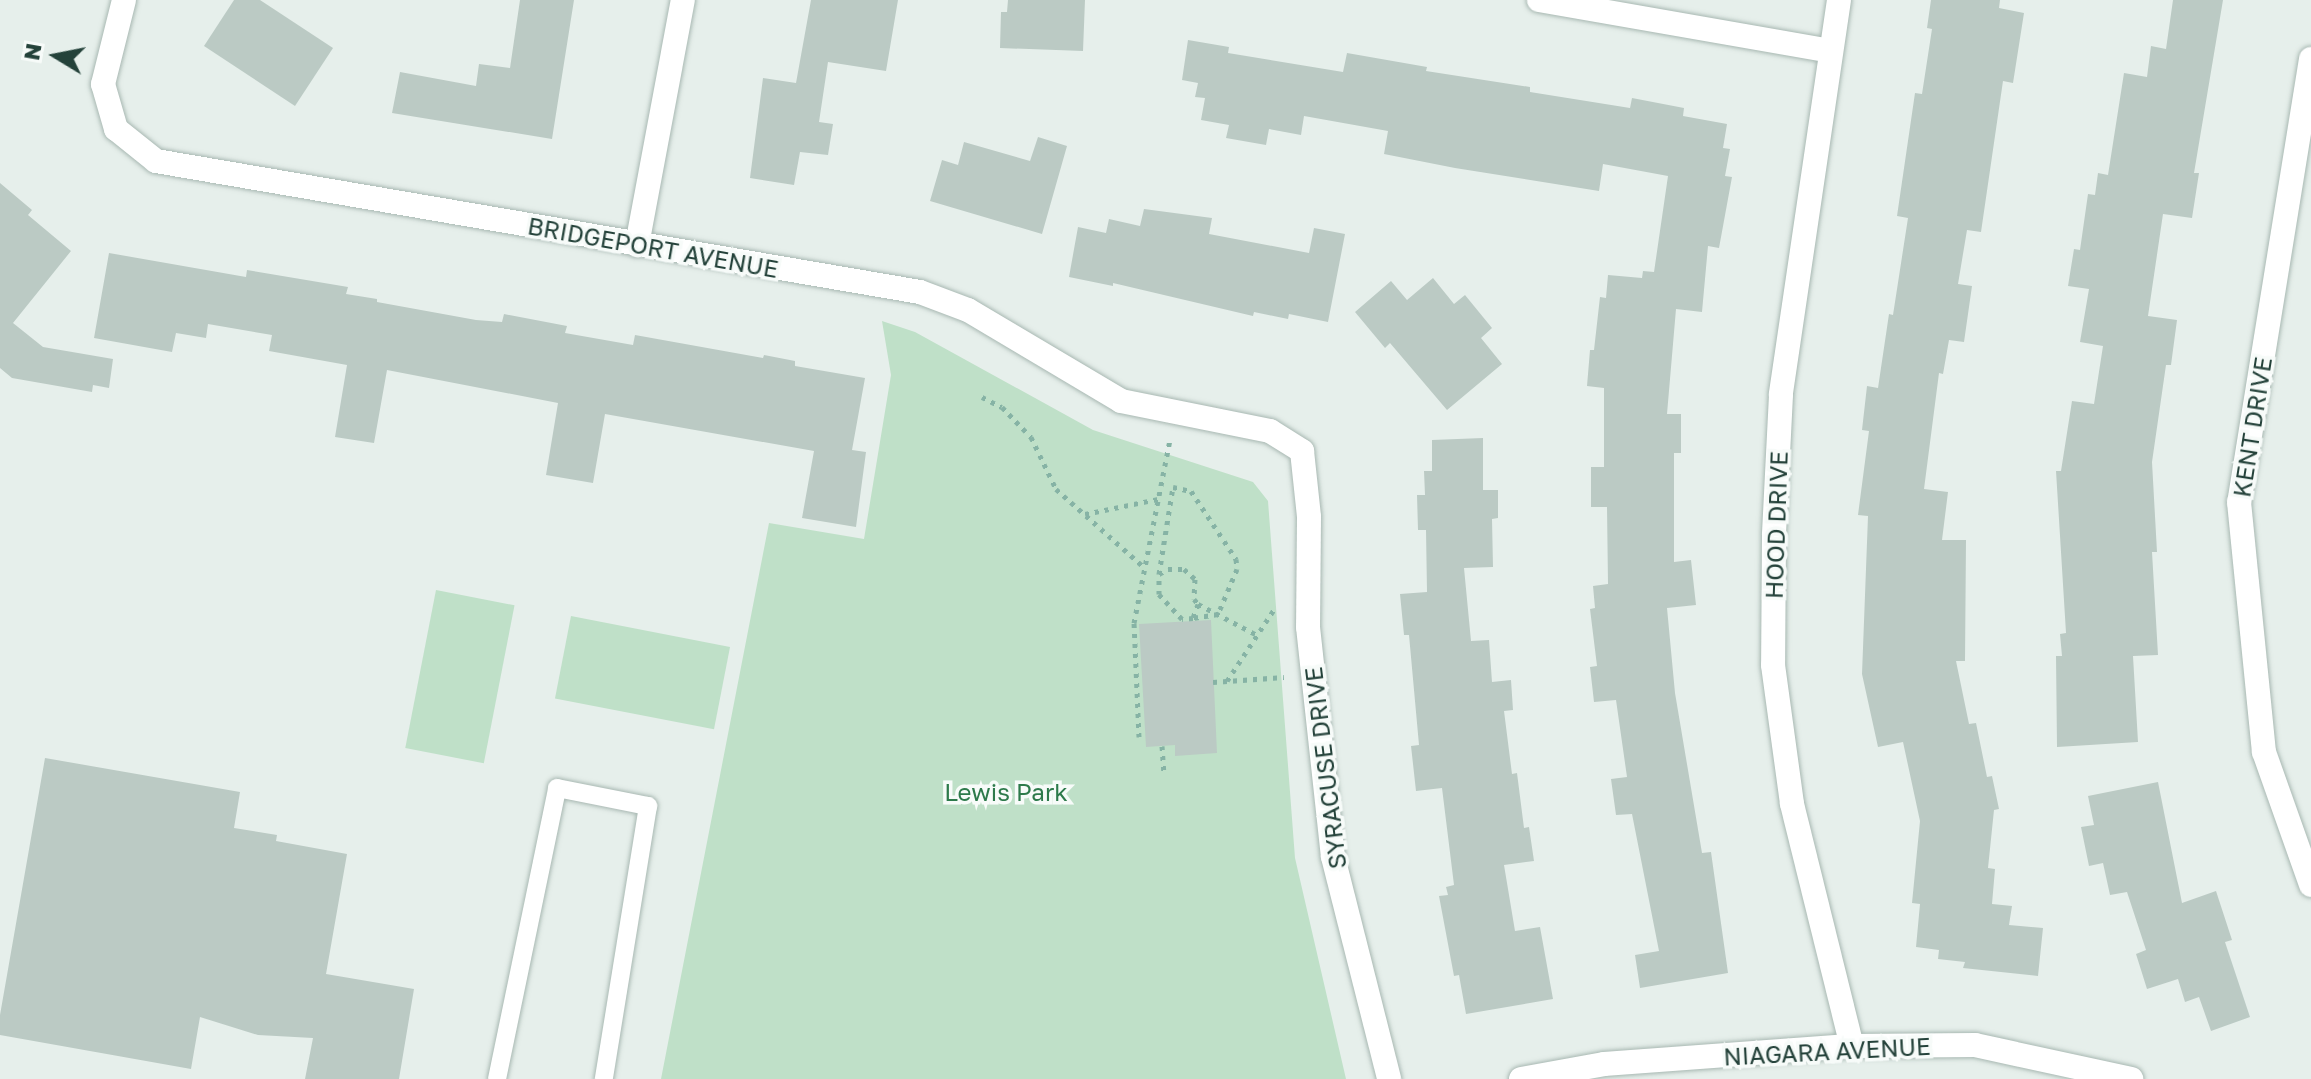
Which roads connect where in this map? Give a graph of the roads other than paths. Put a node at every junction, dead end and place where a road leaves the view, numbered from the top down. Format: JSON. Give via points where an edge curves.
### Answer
{"nodes":[{"id":1,"x":124,"y":0,"type":"edge"},
{"id":2,"x":683,"y":0,"type":"edge"},
{"id":3,"x":1539,"y":0,"type":"edge"},
{"id":4,"x":1839,"y":0,"type":"edge"},
{"id":5,"x":1831,"y":51,"type":"junction"},
{"id":6,"x":2311,"y":59,"type":"edge"},
{"id":7,"x":637,"y":245,"type":"junction"},
{"id":8,"x":1302,"y":451,"type":"joint"},
{"id":9,"x":2311,"y":885,"type":"edge"},
{"id":10,"x":1852,"y":1046,"type":"junction"},
{"id":11,"x":497,"y":1079,"type":"edge"},
{"id":12,"x":604,"y":1079,"type":"edge"},
{"id":13,"x":1389,"y":1079,"type":"edge"},
{"id":14,"x":1521,"y":1079,"type":"edge"},
{"id":15,"x":2131,"y":1079,"type":"edge"}],
"edges":[{"from":1,"to":7,"type":"street","name":"BRIDGEPORT AVENUE","via":[[103,84],[116,129],[156,161]]},
{"from":2,"to":7,"type":"street"},
{"from":3,"to":5,"type":"street"},
{"from":4,"to":5,"type":"street","name":"HOOD DRIVE"},
{"from":5,"to":10,"type":"street","name":"HOOD DRIVE","via":[[1781,395],[1773,665],[1792,804]]},
{"from":6,"to":9,"type":"street","name":"KENT DRIVE","via":[[2239,502],[2264,752]]},
{"from":7,"to":8,"type":"street","name":"BRIDGEPORT AVENUE","via":[[920,292],[968,310],[1121,401],[1270,431]]},
{"from":8,"to":13,"type":"street","name":"SYRACUSE DRIVE","via":[[1309,517],[1308,627],[1333,857]]},
{"from":10,"to":14,"type":"street","name":"NIAGARA AVENUE","via":[[1604,1064]]},
{"from":10,"to":15,"type":"street","name":"NIAGARA AVENUE","via":[[1975,1045]]},
{"from":11,"to":12,"type":"lane","via":[[557,788],[648,806]]}]}
